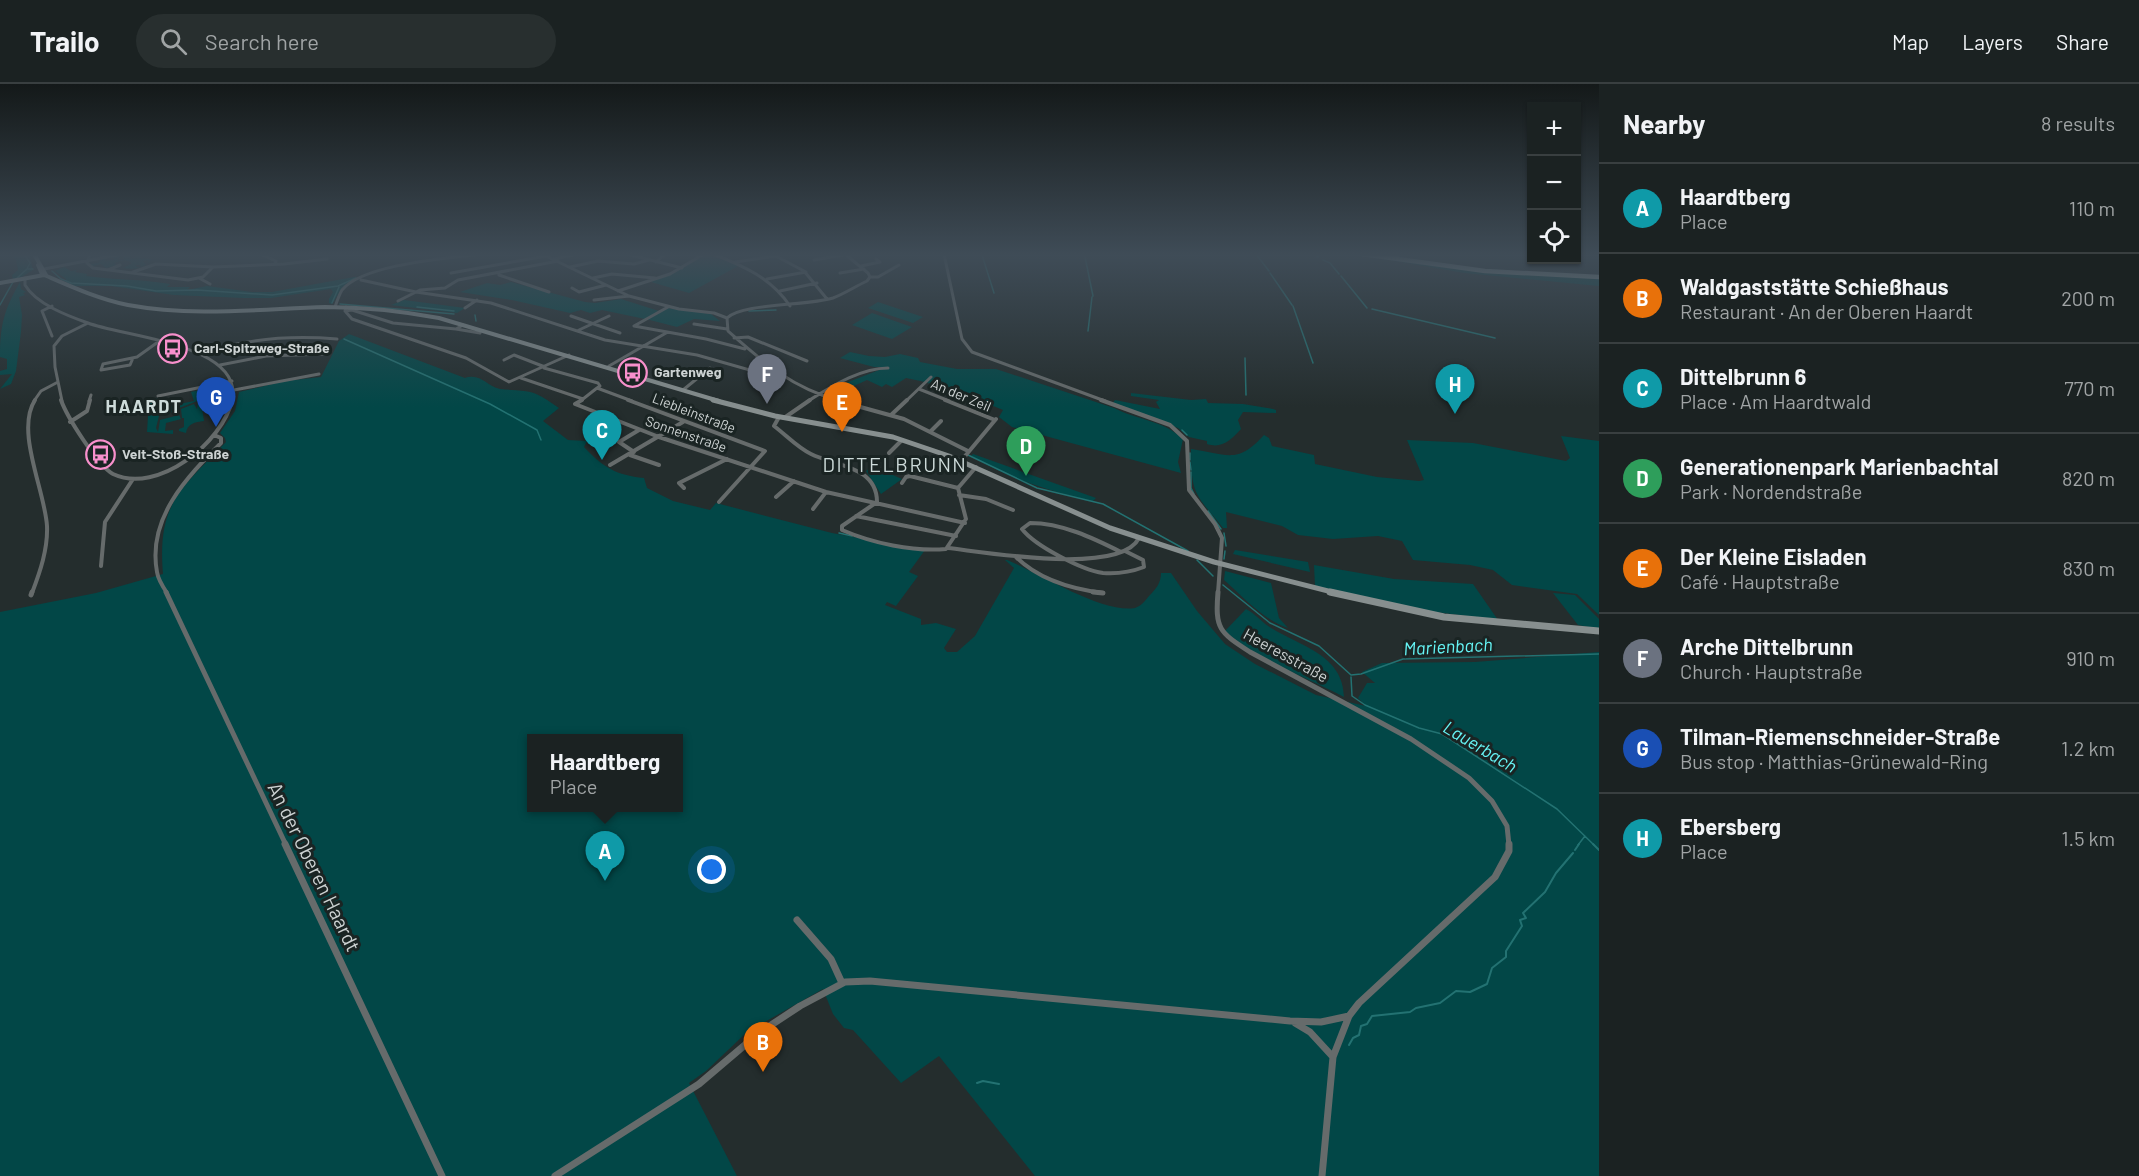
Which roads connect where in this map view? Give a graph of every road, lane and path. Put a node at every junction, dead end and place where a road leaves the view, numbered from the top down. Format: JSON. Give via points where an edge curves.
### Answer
{"nodes":[{"id":1,"x":133,"y":305,"type":"edge"},
{"id":2,"x":470,"y":305,"type":"edge"},
{"id":3,"x":496,"y":305,"type":"edge"},
{"id":4,"x":661,"y":305,"type":"edge"},
{"id":5,"x":795,"y":305,"type":"edge"},
{"id":6,"x":955,"y":305,"type":"edge"},
{"id":7,"x":52,"y":306,"type":"joint"},
{"id":8,"x":790,"y":306,"type":"joint"},
{"id":9,"x":334,"y":307,"type":"joint"},
{"id":10,"x":668,"y":307,"type":"junction"},
{"id":11,"x":465,"y":308,"type":"dead end"},
{"id":12,"x":346,"y":309,"type":"junction"},
{"id":13,"x":572,"y":316,"type":"dead end"},
{"id":14,"x":609,"y":316,"type":"dead end"},
{"id":15,"x":727,"y":318,"type":"junction"},
{"id":16,"x":89,"y":323,"type":"junction"},
{"id":17,"x":597,"y":323,"type":"junction"},
{"id":18,"x":694,"y":324,"type":"dead end"},
{"id":19,"x":463,"y":325,"type":"junction"},
{"id":20,"x":456,"y":329,"type":"junction"},
{"id":21,"x":727,"y":329,"type":"junction"},
{"id":22,"x":579,"y":330,"type":"junction"},
{"id":23,"x":480,"y":333,"type":"dead end"},
{"id":24,"x":620,"y":333,"type":"dead end"},
{"id":25,"x":666,"y":333,"type":"junction"},
{"id":26,"x":52,"y":336,"type":"dead end"},
{"id":27,"x":734,"y":338,"type":"junction"},
{"id":28,"x":338,"y":339,"type":"dead end"},
{"id":29,"x":158,"y":342,"type":"junction"},
{"id":30,"x":640,"y":346,"type":"junction"},
{"id":31,"x":747,"y":349,"type":"junction"},
{"id":32,"x":201,"y":354,"type":"junction"},
{"id":33,"x":327,"y":354,"type":"dead end"},
{"id":34,"x":569,"y":355,"type":"junction"},
{"id":35,"x":133,"y":358,"type":"junction"},
{"id":36,"x":504,"y":360,"type":"dead end"},
{"id":37,"x":807,"y":361,"type":"dead end"},
{"id":38,"x":220,"y":364,"type":"junction"},
{"id":39,"x":609,"y":366,"type":"junction"},
{"id":40,"x":544,"y":367,"type":"junction"},
{"id":41,"x":710,"y":368,"type":"dead end"},
{"id":42,"x":888,"y":368,"type":"dead end"},
{"id":43,"x":319,"y":374,"type":"dead end"},
{"id":44,"x":778,"y":374,"type":"junction"},
{"id":45,"x":931,"y":377,"type":"dead end"},
{"id":46,"x":521,"y":378,"type":"junction"},
{"id":47,"x":232,"y":381,"type":"junction"},
{"id":48,"x":58,"y":382,"type":"junction"},
{"id":49,"x":597,"y":388,"type":"junction"},
{"id":50,"x":919,"y":389,"type":"junction"},
{"id":51,"x":234,"y":390,"type":"junction"},
{"id":52,"x":683,"y":390,"type":"junction"},
{"id":53,"x":91,"y":394,"type":"dead end"},
{"id":54,"x":819,"y":394,"type":"junction"},
{"id":55,"x":158,"y":396,"type":"dead end"},
{"id":56,"x":583,"y":399,"type":"junction"},
{"id":57,"x":891,"y":415,"type":"junction"},
{"id":58,"x":782,"y":418,"type":"junction"},
{"id":59,"x":941,"y":421,"type":"dead end"},
{"id":60,"x":70,"y":422,"type":"junction"},
{"id":61,"x":683,"y":422,"type":"junction"},
{"id":62,"x":639,"y":430,"type":"junction"},
{"id":63,"x":931,"y":431,"type":"junction"},
{"id":64,"x":214,"y":435,"type":"junction"},
{"id":65,"x":659,"y":437,"type":"junction"},
{"id":66,"x":902,"y":440,"type":"junction"},
{"id":67,"x":968,"y":451,"type":"junction"},
{"id":68,"x":889,"y":453,"type":"dead end"},
{"id":69,"x":632,"y":454,"type":"junction"},
{"id":70,"x":727,"y":459,"type":"junction"},
{"id":71,"x":960,"y":461,"type":"junction"},
{"id":72,"x":610,"y":465,"type":"dead end"},
{"id":73,"x":659,"y":465,"type":"dead end"},
{"id":74,"x":752,"y":466,"type":"junction"},
{"id":75,"x":976,"y":467,"type":"junction"},
{"id":76,"x":133,"y":479,"type":"junction"},
{"id":77,"x":794,"y":481,"type":"junction"},
{"id":78,"x":902,"y":483,"type":"dead end"},
{"id":79,"x":958,"y":488,"type":"junction"},
{"id":80,"x":684,"y":489,"type":"dead end"},
{"id":81,"x":826,"y":492,"type":"junction"},
{"id":82,"x":958,"y":495,"type":"junction"},
{"id":83,"x":776,"y":497,"type":"dead end"},
{"id":84,"x":877,"y":501,"type":"junction"},
{"id":85,"x":719,"y":502,"type":"dead end"},
{"id":86,"x":813,"y":509,"type":"dead end"},
{"id":87,"x":1013,"y":510,"type":"dead end"},
{"id":88,"x":856,"y":516,"type":"junction"},
{"id":89,"x":965,"y":523,"type":"junction"},
{"id":90,"x":956,"y":536,"type":"junction"},
{"id":91,"x":1138,"y":538,"type":"junction"},
{"id":92,"x":948,"y":548,"type":"junction"},
{"id":93,"x":1123,"y":551,"type":"junction"},
{"id":94,"x":1016,"y":557,"type":"junction"},
{"id":95,"x":1069,"y":561,"type":"junction"},
{"id":96,"x":1220,"y":564,"type":"junction"},
{"id":97,"x":101,"y":566,"type":"dead end"},
{"id":98,"x":1103,"y":593,"type":"dead end"},
{"id":99,"x":31,"y":596,"type":"dead end"},
{"id":100,"x":1599,"y":631,"type":"edge"},
{"id":101,"x":797,"y":920,"type":"dead end"},
{"id":102,"x":843,"y":983,"type":"junction"},
{"id":103,"x":1349,"y":1016,"type":"junction"},
{"id":104,"x":1290,"y":1021,"type":"junction"},
{"id":105,"x":1333,"y":1057,"type":"junction"},
{"id":106,"x":442,"y":1176,"type":"edge"},
{"id":107,"x":555,"y":1176,"type":"edge"},
{"id":108,"x":1322,"y":1176,"type":"edge"}],
"edges":[{"from":1,"to":9,"type":"street","via":[[221,311]]},
{"from":2,"to":11,"type":"street"},
{"from":3,"to":22,"type":"street"},
{"from":4,"to":10,"type":"street"},
{"from":5,"to":8,"type":"street"},
{"from":6,"to":96,"type":"street","name":"Heeresstraße","via":[[962,339],[972,352],[1163,423],[1183,434],[1187,441],[1188,486],[1220,531]]},
{"from":7,"to":16,"type":"street"},
{"from":7,"to":26,"type":"street","via":[[42,311]]},
{"from":8,"to":15,"type":"street","via":[[733,312]]},
{"from":9,"to":12,"type":"street"},
{"from":10,"to":15,"type":"street"},
{"from":10,"to":25,"type":"street","via":[[634,326]]},
{"from":12,"to":19,"type":"street","via":[[407,312]]},
{"from":12,"to":20,"type":"street","via":[[406,325]]},
{"from":12,"to":46,"type":"street","via":[[352,319],[466,358],[511,382]]},
{"from":13,"to":17,"type":"street"},
{"from":14,"to":17,"type":"street"},
{"from":15,"to":21,"type":"street"},
{"from":16,"to":29,"type":"street"},
{"from":16,"to":48,"type":"street","via":[[65,334],[55,344]]},
{"from":17,"to":22,"type":"street"},
{"from":17,"to":24,"type":"street"},
{"from":18,"to":21,"type":"street"},
{"from":19,"to":20,"type":"street"},
{"from":19,"to":34,"type":"street"},
{"from":20,"to":23,"type":"street"},
{"from":21,"to":27,"type":"street"},
{"from":22,"to":30,"type":"street","via":[[605,340]]},
{"from":25,"to":30,"type":"street"},
{"from":25,"to":31,"type":"street"},
{"from":27,"to":31,"type":"street"},
{"from":27,"to":37,"type":"street","via":[[748,337]]},
{"from":28,"to":32,"type":"street","via":[[276,337]]},
{"from":29,"to":32,"type":"street"},
{"from":29,"to":35,"type":"street"},
{"from":30,"to":39,"type":"street"},
{"from":30,"to":44,"type":"street"},
{"from":31,"to":44,"type":"street"},
{"from":32,"to":38,"type":"street"},
{"from":33,"to":38,"type":"street","via":[[266,356]]},
{"from":34,"to":39,"type":"street"},
{"from":34,"to":40,"type":"street"},
{"from":35,"to":35,"type":"street","via":[[103,364],[101,370],[130,365]]},
{"from":36,"to":40,"type":"street","via":[[514,355]]},
{"from":38,"to":47,"type":"street"},
{"from":39,"to":52,"type":"street"},
{"from":40,"to":46,"type":"street"},
{"from":40,"to":49,"type":"street","name":"Liebleinstraße","via":[[598,383]]},
{"from":41,"to":52,"type":"street"},
{"from":42,"to":54,"type":"street","via":[[872,370]]},
{"from":43,"to":51,"type":"street"},
{"from":44,"to":54,"type":"street"},
{"from":45,"to":50,"type":"street","name":"An der Zeil"},
{"from":46,"to":56,"type":"street"},
{"from":47,"to":51,"type":"street"},
{"from":47,"to":55,"type":"street"},
{"from":48,"to":60,"type":"street","via":[[61,403]]},
{"from":48,"to":99,"type":"street","via":[[42,390],[27,420],[47,523],[42,563]]},
{"from":49,"to":56,"type":"street"},
{"from":49,"to":61,"type":"street","name":"Liebleinstraße"},
{"from":50,"to":57,"type":"street","name":"An der Zeil"},
{"from":50,"to":67,"type":"street","name":"An der Zeil","via":[[996,420]]},
{"from":51,"to":64,"type":"street","via":[[228,414]]},
{"from":52,"to":58,"type":"street"},
{"from":53,"to":60,"type":"street","via":[[87,411]]},
{"from":54,"to":57,"type":"street"},
{"from":54,"to":58,"type":"street"},
{"from":56,"to":62,"type":"street","name":"Sonnenstraße","via":[[575,404]]},
{"from":57,"to":63,"type":"street"},
{"from":58,"to":66,"type":"street"},
{"from":58,"to":84,"type":"street","via":[[774,426],[803,449],[862,473],[877,492]]},
{"from":59,"to":63,"type":"street"},
{"from":60,"to":76,"type":"street","via":[[111,473]]},
{"from":61,"to":65,"type":"street"},
{"from":61,"to":74,"type":"street","name":"Liebleinstraße","via":[[764,450]]},
{"from":62,"to":65,"type":"street","name":"Sonnenstraße"},
{"from":62,"to":69,"type":"street","via":[[619,442]]},
{"from":63,"to":67,"type":"street"},
{"from":64,"to":76,"type":"street","via":[[177,466]]},
{"from":64,"to":106,"type":"street","name":"An der Oberen Haardt","via":[[221,438],[221,443],[198,464],[168,503],[159,530],[154,574]]},
{"from":65,"to":69,"type":"street"},
{"from":65,"to":70,"type":"street","name":"Sonnenstraße"},
{"from":66,"to":68,"type":"street"},
{"from":66,"to":71,"type":"street"},
{"from":67,"to":71,"type":"street","name":"An der Zeil"},
{"from":69,"to":72,"type":"street"},
{"from":69,"to":73,"type":"street"},
{"from":70,"to":74,"type":"street","name":"Sonnenstraße"},
{"from":70,"to":80,"type":"street","via":[[680,483]]},
{"from":71,"to":75,"type":"street"},
{"from":74,"to":77,"type":"street","name":"Sonnenstraße"},
{"from":74,"to":85,"type":"street"},
{"from":75,"to":79,"type":"street"},
{"from":75,"to":91,"type":"street","via":[[1059,508]]},
{"from":76,"to":97,"type":"street","via":[[105,522]]},
{"from":77,"to":81,"type":"street","name":"Sonnenstraße"},
{"from":77,"to":83,"type":"street"},
{"from":78,"to":79,"type":"street","via":[[910,476]]},
{"from":79,"to":82,"type":"street"},
{"from":81,"to":84,"type":"street","name":"Sonnenstraße"},
{"from":81,"to":86,"type":"street"},
{"from":82,"to":87,"type":"street","via":[[986,499]]},
{"from":82,"to":89,"type":"street"},
{"from":84,"to":88,"type":"street"},
{"from":84,"to":89,"type":"street","name":"Sonnenstraße"},
{"from":88,"to":90,"type":"street"},
{"from":88,"to":92,"type":"street","via":[[841,529],[909,546]]},
{"from":89,"to":90,"type":"street"},
{"from":90,"to":92,"type":"street"},
{"from":91,"to":93,"type":"street","via":[[1132,549]]},
{"from":91,"to":96,"type":"street"},
{"from":92,"to":94,"type":"street"},
{"from":93,"to":95,"type":"street"},
{"from":93,"to":95,"type":"street","via":[[1143,560],[1144,567],[1107,574]]},
{"from":93,"to":95,"type":"street","via":[[1059,528],[1035,522],[1024,525],[1024,534]]},
{"from":94,"to":95,"type":"street"},
{"from":94,"to":98,"type":"street","via":[[1042,575]]},
{"from":96,"to":100,"type":"street","via":[[1422,613]]},
{"from":96,"to":103,"type":"street","name":"Heeresstraße","via":[[1215,612],[1229,638],[1450,763],[1484,791],[1505,822],[1509,849],[1503,868]]},
{"from":101,"to":102,"type":"street","via":[[831,959]]},
{"from":102,"to":104,"type":"street","via":[[855,980]]},
{"from":102,"to":107,"type":"street","via":[[759,1033],[699,1084]]},
{"from":103,"to":104,"type":"street","via":[[1321,1022]]},
{"from":103,"to":105,"type":"street","name":"Heeresstraße"},
{"from":104,"to":105,"type":"street","via":[[1310,1032]]},
{"from":105,"to":108,"type":"street","name":"Heeresstraße"}]}
